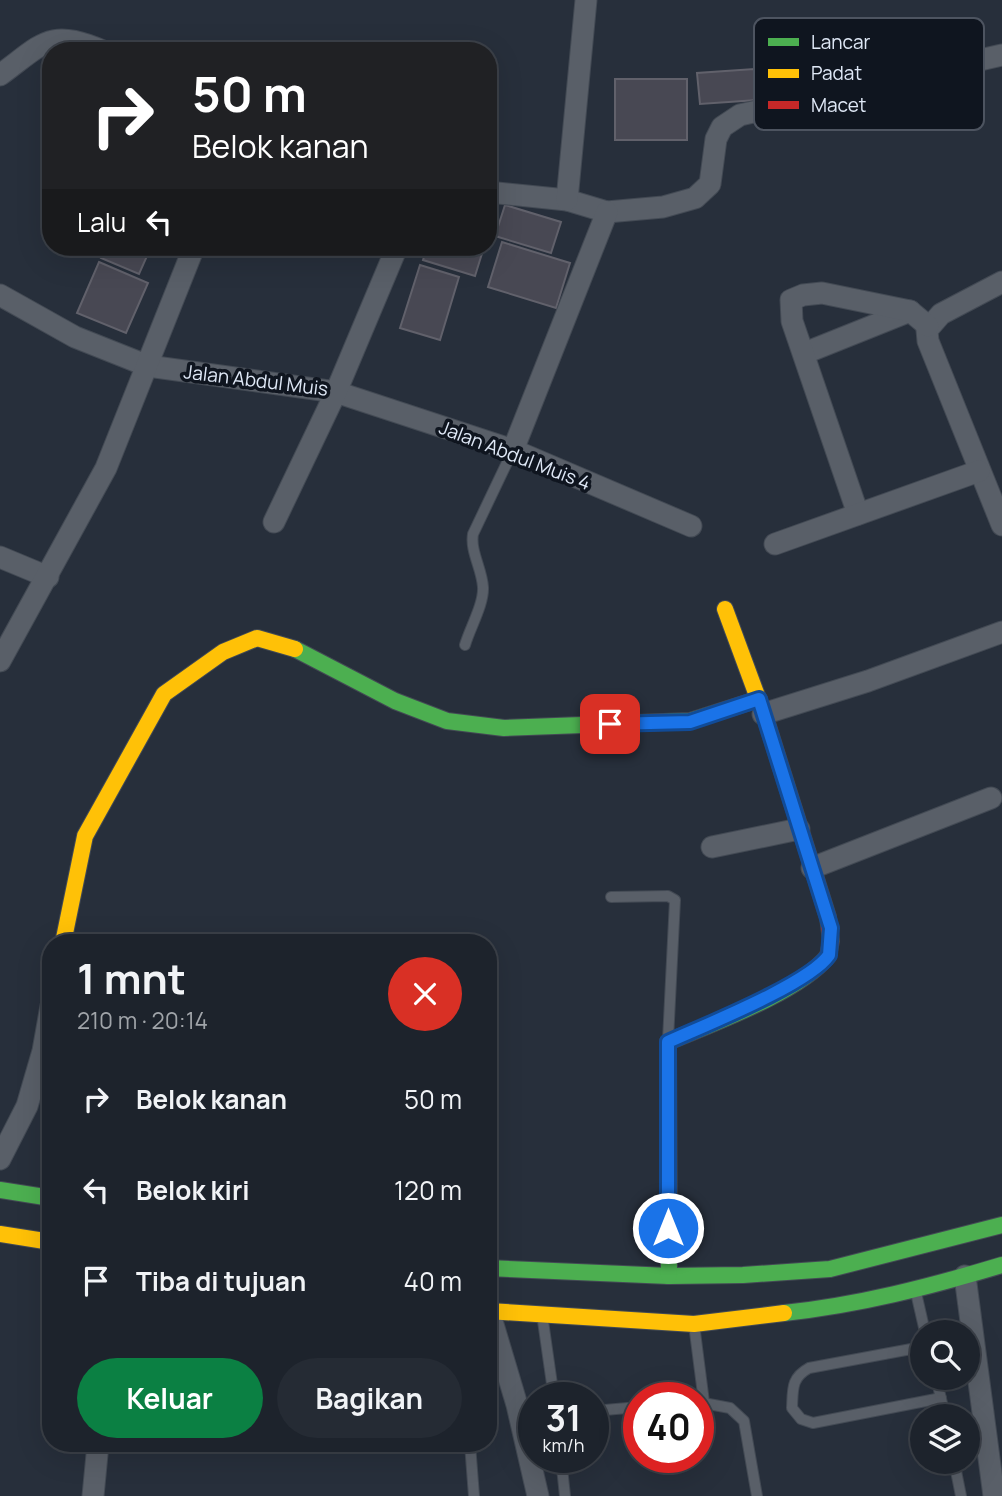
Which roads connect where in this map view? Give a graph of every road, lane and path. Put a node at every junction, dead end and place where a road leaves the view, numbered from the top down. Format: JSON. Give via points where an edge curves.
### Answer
{"nodes":[{"id":1,"x":586,"y":0,"type":"edge"},
{"id":2,"x":50,"y":42,"type":"edge"},
{"id":3,"x":82,"y":42,"type":"edge"},
{"id":4,"x":42,"y":46,"type":"edge"},
{"id":5,"x":1002,"y":55,"type":"edge"},
{"id":6,"x":984,"y":59,"type":"edge"},
{"id":7,"x":0,"y":75,"type":"edge"},
{"id":8,"x":754,"y":113,"type":"edge"},
{"id":9,"x":497,"y":193,"type":"edge"},
{"id":10,"x":567,"y":200,"type":"junction"},
{"id":11,"x":607,"y":212,"type":"junction"},
{"id":12,"x":191,"y":256,"type":"edge"},
{"id":13,"x":393,"y":256,"type":"edge"},
{"id":14,"x":1002,"y":282,"type":"edge"},
{"id":15,"x":0,"y":295,"type":"edge"},
{"id":16,"x":910,"y":311,"type":"junction"},
{"id":17,"x":928,"y":326,"type":"junction"},
{"id":18,"x":805,"y":353,"type":"junction"},
{"id":19,"x":148,"y":366,"type":"junction"},
{"id":20,"x":335,"y":392,"type":"junction"},
{"id":21,"x":513,"y":450,"type":"junction"},
{"id":22,"x":979,"y":471,"type":"junction"},
{"id":23,"x":858,"y":514,"type":"junction"},
{"id":24,"x":274,"y":522,"type":"dead end"},
{"id":25,"x":1002,"y":525,"type":"edge"},
{"id":26,"x":691,"y":526,"type":"dead end"},
{"id":27,"x":775,"y":544,"type":"dead end"},
{"id":28,"x":0,"y":557,"type":"edge"},
{"id":29,"x":48,"y":577,"type":"junction"},
{"id":30,"x":725,"y":609,"type":"dead end"},
{"id":31,"x":1002,"y":632,"type":"edge"},
{"id":32,"x":465,"y":645,"type":"dead end"},
{"id":33,"x":0,"y":661,"type":"edge"},
{"id":34,"x":761,"y":707,"type":"junction"},
{"id":35,"x":990,"y":798,"type":"dead end"},
{"id":36,"x":799,"y":829,"type":"junction"},
{"id":37,"x":712,"y":847,"type":"dead end"},
{"id":38,"x":812,"y":868,"type":"junction"},
{"id":39,"x":611,"y":897,"type":"dead end"},
{"id":40,"x":64,"y":934,"type":"edge"},
{"id":41,"x":668,"y":1042,"type":"junction"},
{"id":42,"x":42,"y":1054,"type":"edge"},
{"id":43,"x":0,"y":1159,"type":"edge"},
{"id":44,"x":0,"y":1190,"type":"edge"},
{"id":45,"x":42,"y":1197,"type":"edge"},
{"id":46,"x":1002,"y":1225,"type":"edge"},
{"id":47,"x":0,"y":1234,"type":"edge"},
{"id":48,"x":42,"y":1241,"type":"edge"},
{"id":49,"x":1002,"y":1265,"type":"edge"},
{"id":50,"x":497,"y":1268,"type":"edge"},
{"id":51,"x":669,"y":1276,"type":"junction"},
{"id":52,"x":965,"y":1276,"type":"junction"},
{"id":53,"x":916,"y":1291,"type":"junction"},
{"id":54,"x":497,"y":1312,"type":"edge"},
{"id":55,"x":542,"y":1315,"type":"junction"},
{"id":56,"x":922,"y":1320,"type":"edge"},
{"id":57,"x":694,"y":1324,"type":"junction"},
{"id":58,"x":497,"y":1338,"type":"edge"},
{"id":59,"x":910,"y":1349,"type":"edge"},
{"id":60,"x":552,"y":1382,"type":"edge"},
{"id":61,"x":699,"y":1382,"type":"edge"},
{"id":62,"x":939,"y":1390,"type":"edge"},
{"id":63,"x":941,"y":1398,"type":"junction"},
{"id":64,"x":942,"y":1404,"type":"edge"},
{"id":65,"x":714,"y":1405,"type":"edge"},
{"id":66,"x":97,"y":1452,"type":"edge"},
{"id":67,"x":471,"y":1452,"type":"edge"},
{"id":68,"x":563,"y":1473,"type":"edge"},
{"id":69,"x":957,"y":1474,"type":"edge"},
{"id":70,"x":93,"y":1496,"type":"edge"},
{"id":71,"x":474,"y":1496,"type":"edge"},
{"id":72,"x":538,"y":1496,"type":"edge"},
{"id":73,"x":565,"y":1496,"type":"edge"},
{"id":74,"x":757,"y":1496,"type":"edge"},
{"id":75,"x":961,"y":1496,"type":"edge"},
{"id":76,"x":994,"y":1496,"type":"edge"}],
"edges":[{"from":1,"to":10,"type":"street"},
{"from":2,"to":3,"type":"street","via":[[58,38]]},
{"from":4,"to":7,"type":"street"},
{"from":5,"to":6,"type":"street"},
{"from":8,"to":11,"type":"street","via":[[722,127],[710,184],[695,198],[663,207]]},
{"from":9,"to":10,"type":"street"},
{"from":10,"to":11,"type":"street"},
{"from":11,"to":21,"type":"street"},
{"from":12,"to":19,"type":"street"},
{"from":13,"to":20,"type":"street","name":"Jalan Abdul Muis"},
{"from":14,"to":17,"type":"street","via":[[941,314]]},
{"from":15,"to":19,"type":"street","name":"Jalan Abdul Muis","via":[[75,337]]},
{"from":16,"to":17,"type":"street"},
{"from":16,"to":18,"type":"street"},
{"from":16,"to":18,"type":"street","via":[[822,293],[790,300]]},
{"from":17,"to":22,"type":"street","via":[[928,341]]},
{"from":18,"to":23,"type":"street"},
{"from":19,"to":20,"type":"street","name":"Jalan Abdul Muis"},
{"from":19,"to":29,"type":"street","via":[[106,468]]},
{"from":20,"to":21,"type":"street","name":"Jalan Abdul Muis 4"},
{"from":20,"to":24,"type":"street"},
{"from":21,"to":26,"type":"street","name":"Jalan Abdul Muis 4"},
{"from":21,"to":32,"type":"lane","via":[[471,542],[483,590]]},
{"from":22,"to":23,"type":"street"},
{"from":22,"to":25,"type":"street"},
{"from":23,"to":27,"type":"street"},
{"from":28,"to":29,"type":"street"},
{"from":29,"to":33,"type":"street"},
{"from":30,"to":34,"type":"main road"},
{"from":31,"to":34,"type":"street","via":[[868,681]]},
{"from":34,"to":36,"type":"main road"},
{"from":34,"to":40,"type":"main road","via":[[690,722],[504,728],[458,723],[395,701],[296,649],[257,638],[223,652],[164,694],[85,836]]},
{"from":35,"to":38,"type":"street"},
{"from":36,"to":37,"type":"street"},
{"from":36,"to":38,"type":"main road"},
{"from":38,"to":41,"type":"main road","via":[[831,928],[824,963],[718,1021]]},
{"from":39,"to":41,"type":"lane","via":[[668,896],[675,900]]},
{"from":41,"to":51,"type":"main road"},
{"from":42,"to":43,"type":"street","via":[[27,1106]]},
{"from":44,"to":45,"type":"main road"},
{"from":46,"to":51,"type":"main road","via":[[830,1269]]},
{"from":47,"to":48,"type":"main road"},
{"from":49,"to":52,"type":"main road"},
{"from":50,"to":51,"type":"main road"},
{"from":52,"to":53,"type":"main road"},
{"from":52,"to":76,"type":"street"},
{"from":53,"to":56,"type":"lane"},
{"from":53,"to":57,"type":"main road","via":[[847,1306]]},
{"from":54,"to":55,"type":"main road"},
{"from":55,"to":57,"type":"main road"},
{"from":55,"to":60,"type":"lane"},
{"from":57,"to":61,"type":"lane"},
{"from":58,"to":72,"type":"street"},
{"from":59,"to":63,"type":"lane","via":[[809,1368],[793,1382],[792,1408],[801,1419],[813,1423]]},
{"from":62,"to":63,"type":"lane"},
{"from":63,"to":64,"type":"lane"},
{"from":65,"to":74,"type":"lane","via":[[730,1408],[744,1421]]},
{"from":66,"to":70,"type":"street"},
{"from":67,"to":71,"type":"lane"},
{"from":68,"to":73,"type":"lane"},
{"from":69,"to":75,"type":"lane"}]}
